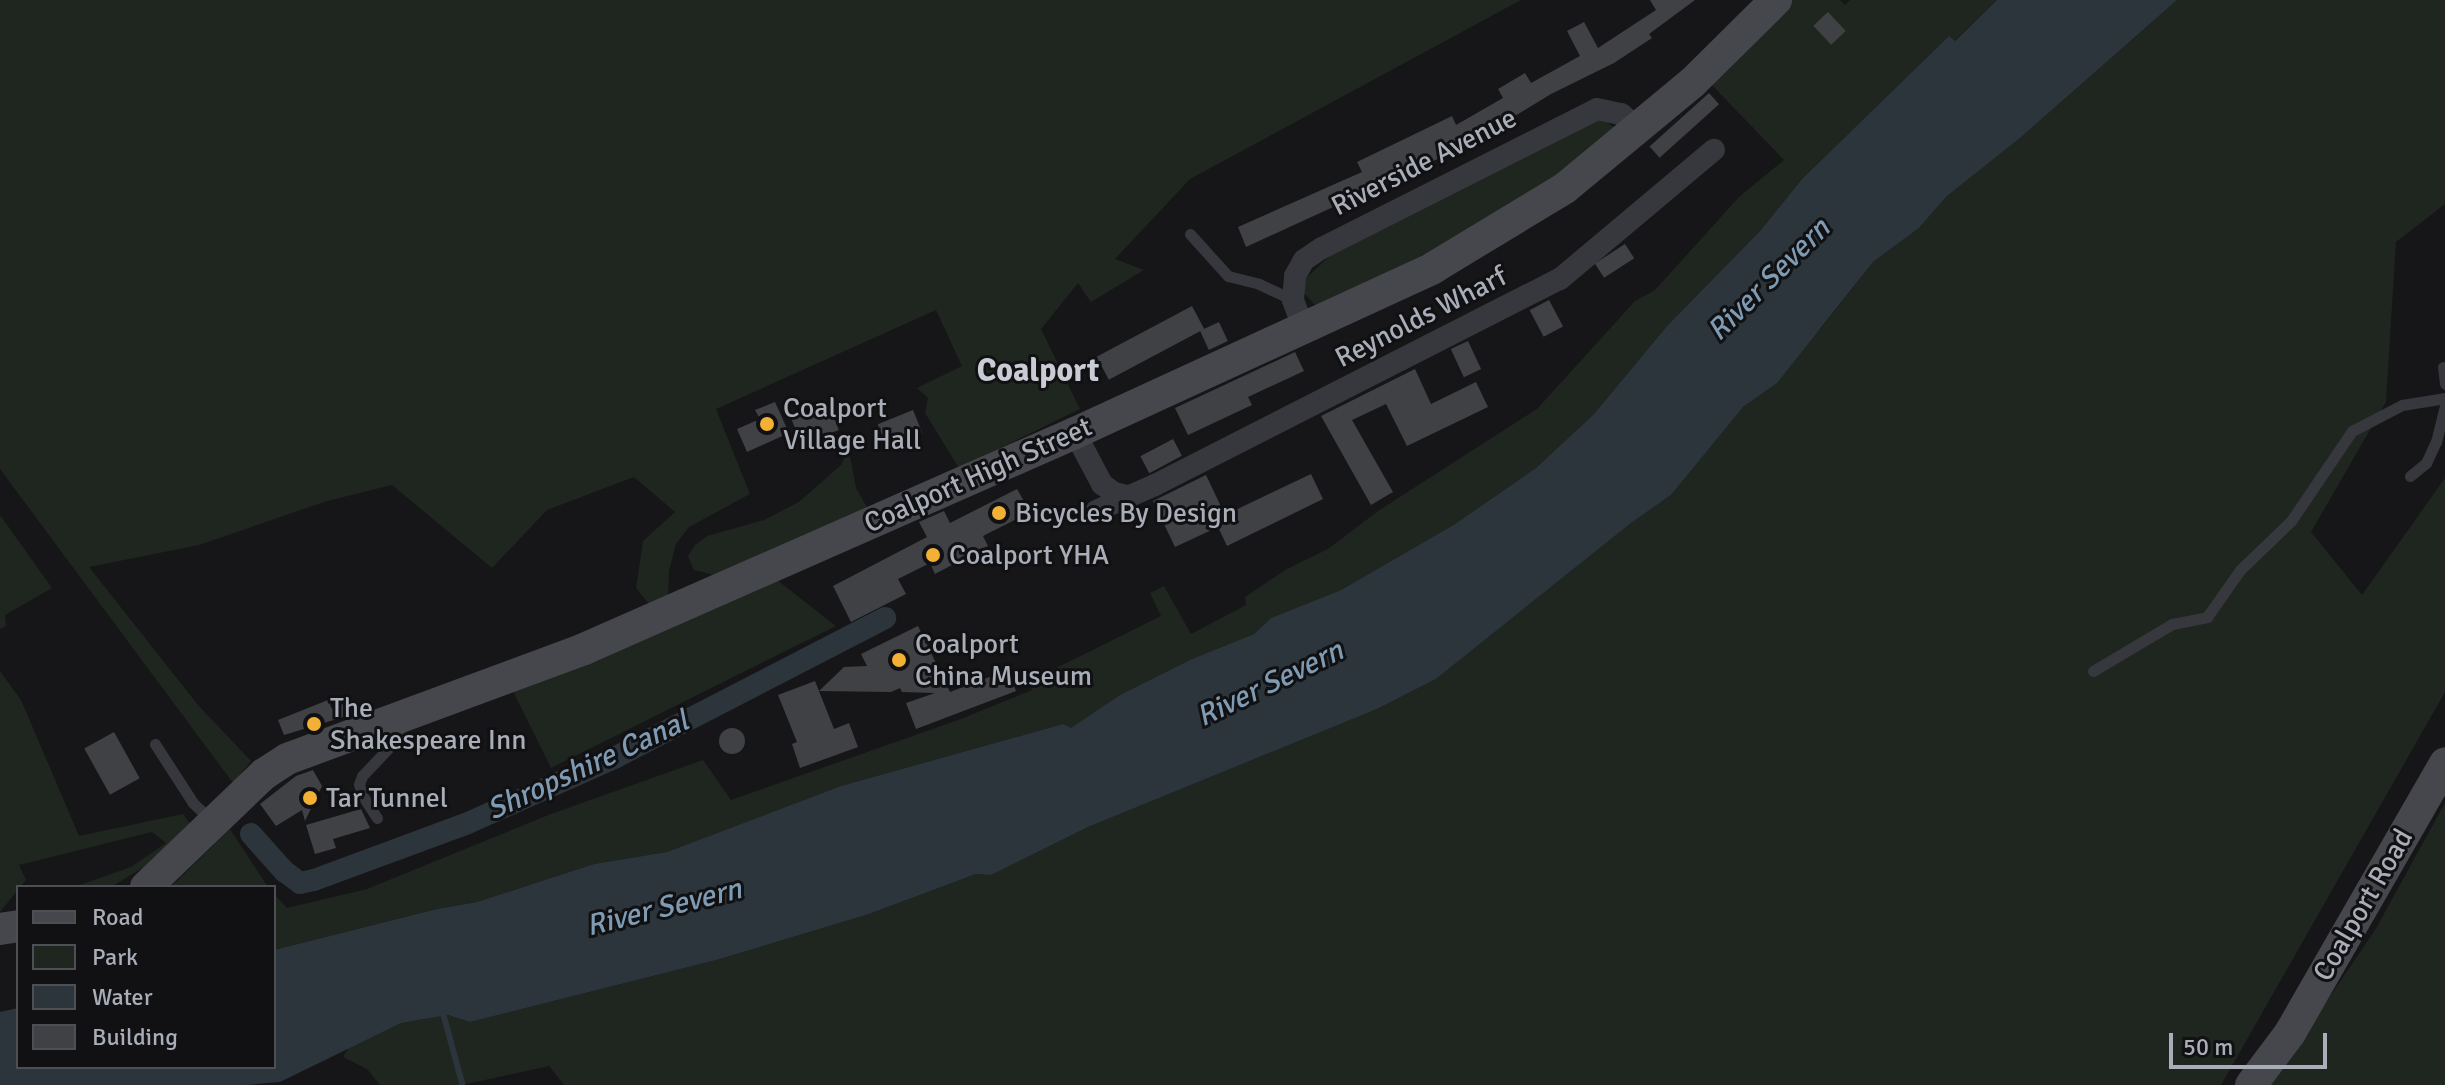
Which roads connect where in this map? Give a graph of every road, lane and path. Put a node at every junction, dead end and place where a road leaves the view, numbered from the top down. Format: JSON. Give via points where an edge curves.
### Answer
{"nodes":[{"id":1,"x":1776,"y":0,"type":"edge"},
{"id":2,"x":1638,"y":128,"type":"junction"},
{"id":3,"x":1714,"y":150,"type":"dead end"},
{"id":4,"x":1190,"y":234,"type":"dead end"},
{"id":5,"x":1298,"y":315,"type":"junction"},
{"id":6,"x":2443,"y":367,"type":"dead end"},
{"id":7,"x":2445,"y":384,"type":"edge"},
{"id":8,"x":2445,"y":398,"type":"edge"},
{"id":9,"x":2445,"y":405,"type":"edge"},
{"id":10,"x":1075,"y":433,"type":"junction"},
{"id":11,"x":2410,"y":476,"type":"dead end"},
{"id":12,"x":1128,"y":496,"type":"junction"},
{"id":13,"x":1096,"y":511,"type":"dead end"},
{"id":14,"x":2093,"y":671,"type":"dead end"},
{"id":15,"x":402,"y":718,"type":"junction"},
{"id":16,"x":155,"y":744,"type":"dead end"},
{"id":17,"x":2445,"y":763,"type":"edge"},
{"id":18,"x":377,"y":818,"type":"dead end"},
{"id":19,"x":213,"y":822,"type":"junction"},
{"id":20,"x":148,"y":885,"type":"edge"},
{"id":21,"x":2251,"y":1085,"type":"edge"}],
"edges":[{"from":1,"to":2,"type":"street","name":"Coalport High Street"},
{"from":2,"to":5,"type":"street","name":"Coalport High Street","via":[[1552,196],[1433,268]]},
{"from":2,"to":5,"type":"street","name":"Riverside Avenue","via":[[1621,114],[1597,109],[1304,260],[1295,276]]},
{"from":3,"to":12,"type":"street","name":"Reynolds Wharf","via":[[1560,279]]},
{"from":4,"to":5,"type":"lane","via":[[1228,276],[1259,284]]},
{"from":5,"to":10,"type":"street","name":"Coalport High Street","via":[[1205,370]]},
{"from":6,"to":7,"type":"lane"},
{"from":8,"to":14,"type":"lane","via":[[2402,405],[2352,431],[2291,521],[2240,570],[2207,617],[2172,624]]},
{"from":9,"to":11,"type":"lane","via":[[2426,463]]},
{"from":10,"to":12,"type":"street","via":[[1102,484]]},
{"from":10,"to":15,"type":"street","name":"Coalport High Street","via":[[584,649]]},
{"from":12,"to":13,"type":"street","name":"Reynolds Wharf"},
{"from":15,"to":18,"type":"lane","via":[[399,737],[359,784]]},
{"from":15,"to":19,"type":"street","name":"Coalport High Street","via":[[287,759]]},
{"from":16,"to":19,"type":"lane","via":[[193,803]]},
{"from":17,"to":21,"type":"street","name":"Coalport Road","via":[[2290,1033]]},
{"from":19,"to":20,"type":"street","name":"Coalport High Street"}]}
